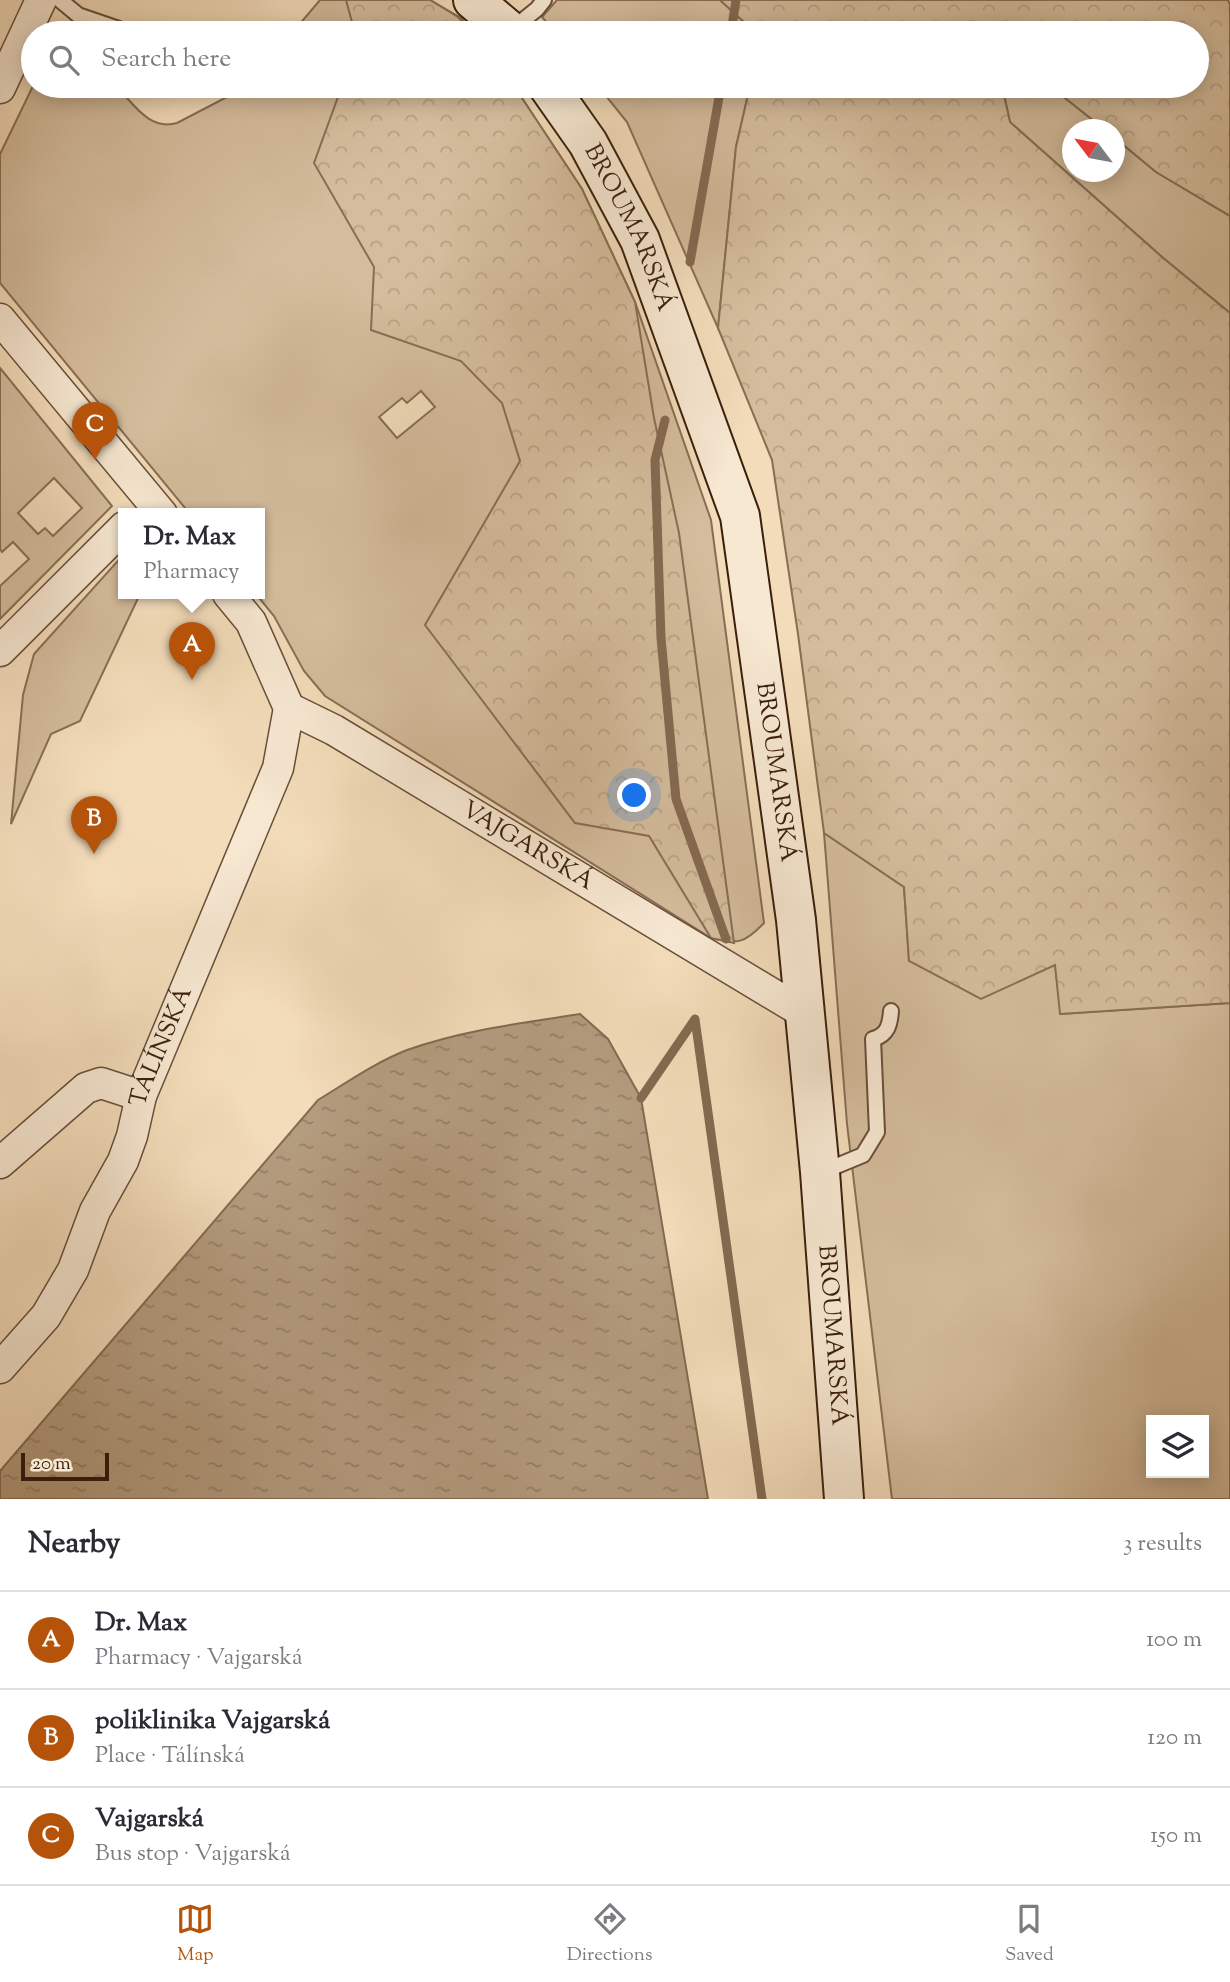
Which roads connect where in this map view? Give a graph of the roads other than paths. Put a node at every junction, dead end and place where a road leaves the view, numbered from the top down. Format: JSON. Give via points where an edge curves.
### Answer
{"nodes":[{"id":1,"x":41,"y":0,"type":"edge"},
{"id":2,"x":60,"y":0,"type":"edge"},
{"id":3,"x":473,"y":0,"type":"edge"},
{"id":4,"x":487,"y":0,"type":"edge"},
{"id":5,"x":544,"y":0,"type":"edge"},
{"id":6,"x":31,"y":21,"type":"edge"},
{"id":7,"x":95,"y":21,"type":"edge"},
{"id":8,"x":498,"y":21,"type":"edge"},
{"id":9,"x":503,"y":21,"type":"edge"},
{"id":10,"x":523,"y":21,"type":"edge"},
{"id":11,"x":21,"y":43,"type":"edge"},
{"id":12,"x":0,"y":88,"type":"edge"},
{"id":13,"x":556,"y":98,"type":"edge"},
{"id":14,"x":0,"y":319,"type":"edge"},
{"id":15,"x":149,"y":508,"type":"edge"},
{"id":16,"x":118,"y":533,"type":"edge"},
{"id":17,"x":232,"y":599,"type":"edge"},
{"id":18,"x":0,"y":650,"type":"edge"},
{"id":19,"x":289,"y":708,"type":"junction"},
{"id":20,"x":891,"y":1011,"type":"dead end"},
{"id":21,"x":804,"y":1013,"type":"junction"},
{"id":22,"x":141,"y":1096,"type":"junction"},
{"id":23,"x":0,"y":1163,"type":"edge"},
{"id":24,"x":820,"y":1172,"type":"junction"},
{"id":25,"x":0,"y":1368,"type":"edge"},
{"id":26,"x":844,"y":1499,"type":"edge"}],
"edges":[{"from":1,"to":6,"type":"street"},
{"from":2,"to":7,"type":"lane","via":[[78,15]]},
{"from":3,"to":8,"type":"street"},
{"from":4,"to":9,"type":"street"},
{"from":5,"to":10,"type":"lane"},
{"from":11,"to":12,"type":"street"},
{"from":13,"to":21,"type":"street","name":"BROUMARSKÁ","via":[[588,143],[640,240],[740,516],[793,894]]},
{"from":14,"to":15,"type":"street"},
{"from":16,"to":18,"type":"street"},
{"from":17,"to":19,"type":"street","via":[[251,622]]},
{"from":19,"to":21,"type":"street","name":"VAJGARSKÁ","via":[[334,730]]},
{"from":19,"to":22,"type":"street","name":"TÁLÍNSKÁ","via":[[278,768]]},
{"from":20,"to":24,"type":"lane","via":[[888,1030],[873,1039],[877,1132],[863,1155]]},
{"from":21,"to":24,"type":"street","name":"BROUMARSKÁ"},
{"from":22,"to":23,"type":"street","via":[[101,1083],[86,1088]]},
{"from":22,"to":25,"type":"street","name":"TÁLÍNSKÁ","via":[[123,1161],[95,1211],[73,1270],[46,1316]]},
{"from":24,"to":26,"type":"street","name":"BROUMARSKÁ"}]}
